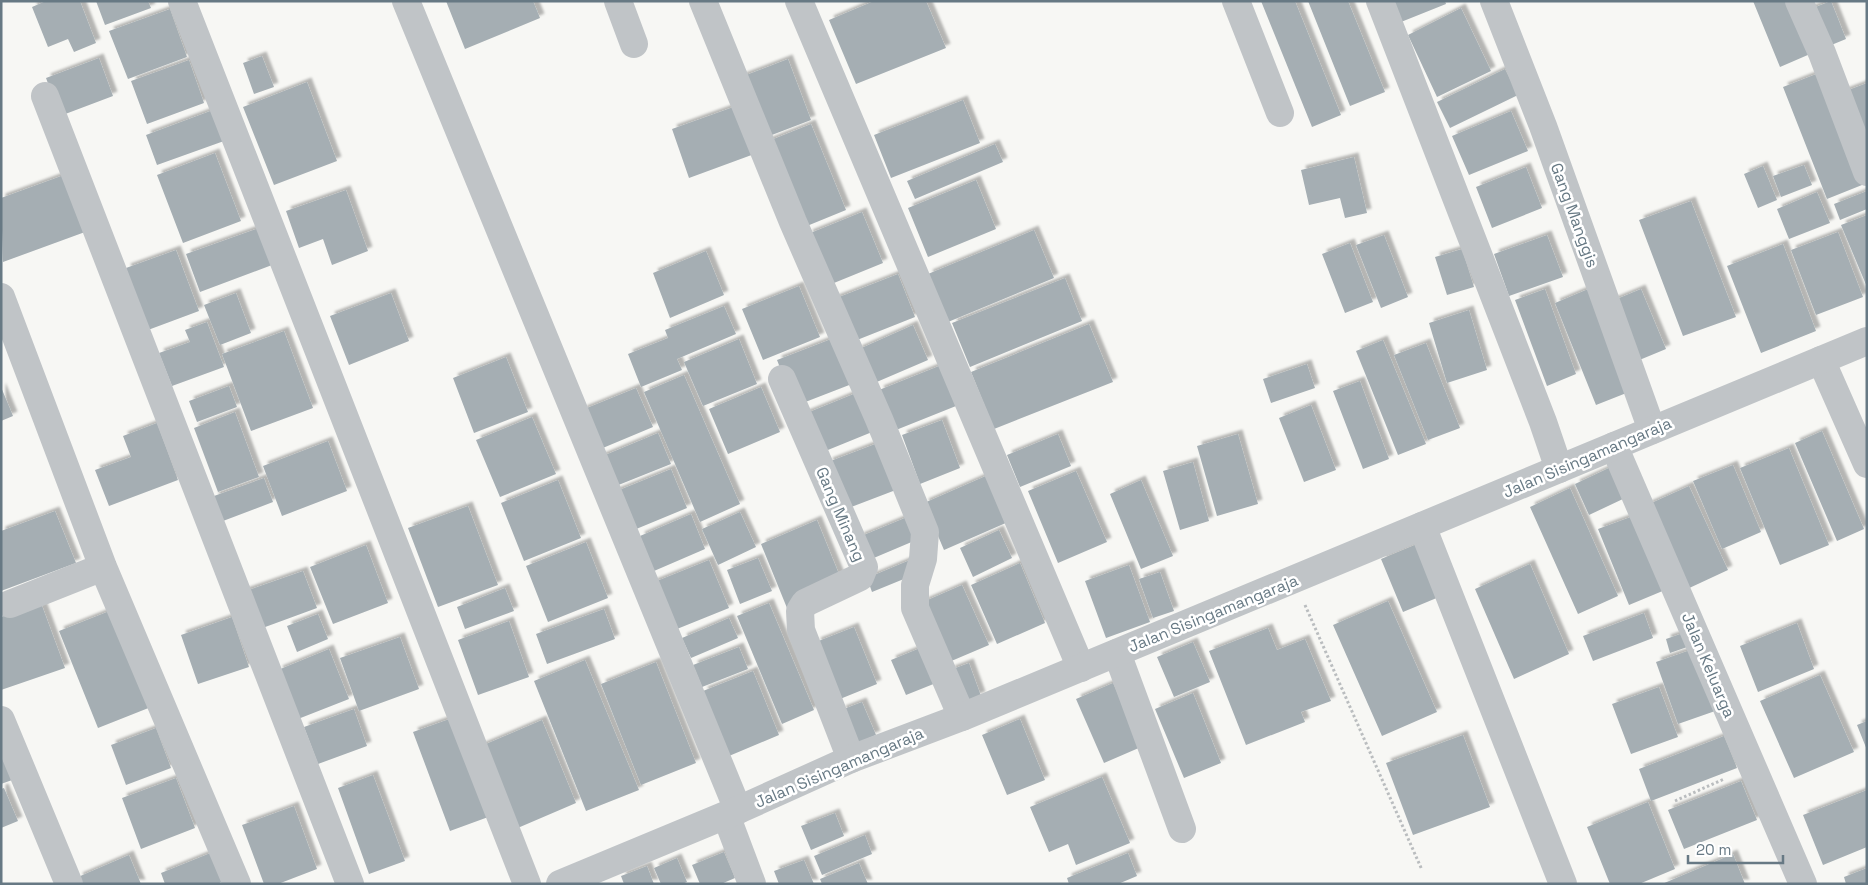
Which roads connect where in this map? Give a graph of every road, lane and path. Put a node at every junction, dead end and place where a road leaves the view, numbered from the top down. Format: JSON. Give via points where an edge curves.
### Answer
{"nodes":[{"id":1,"x":182,"y":1,"type":"edge"},
{"id":2,"x":406,"y":1,"type":"edge"},
{"id":3,"x":618,"y":1,"type":"edge"},
{"id":4,"x":703,"y":1,"type":"edge"},
{"id":5,"x":799,"y":1,"type":"edge"},
{"id":6,"x":1236,"y":1,"type":"edge"},
{"id":7,"x":1380,"y":1,"type":"edge"},
{"id":8,"x":1494,"y":1,"type":"edge"},
{"id":9,"x":1800,"y":1,"type":"edge"},
{"id":10,"x":634,"y":44,"type":"dead end"},
{"id":11,"x":46,"y":96,"type":"dead end"},
{"id":12,"x":1280,"y":113,"type":"dead end"},
{"id":13,"x":1867,"y":172,"type":"edge"},
{"id":14,"x":1,"y":297,"type":"edge"},
{"id":15,"x":1867,"y":341,"type":"edge"},
{"id":16,"x":1821,"y":360,"type":"junction"},
{"id":17,"x":782,"y":379,"type":"dead end"},
{"id":18,"x":1652,"y":430,"type":"junction"},
{"id":19,"x":1614,"y":446,"type":"junction"},
{"id":20,"x":1867,"y":464,"type":"edge"},
{"id":21,"x":1559,"y":469,"type":"junction"},
{"id":22,"x":1422,"y":526,"type":"junction"},
{"id":23,"x":103,"y":567,"type":"junction"},
{"id":24,"x":1294,"y":580,"type":"junction"},
{"id":25,"x":10,"y":604,"type":"dead end"},
{"id":26,"x":1117,"y":653,"type":"junction"},
{"id":27,"x":1081,"y":668,"type":"junction"},
{"id":28,"x":962,"y":717,"type":"junction"},
{"id":29,"x":1,"y":720,"type":"edge"},
{"id":30,"x":851,"y":760,"type":"junction"},
{"id":31,"x":1752,"y":766,"type":"junction"},
{"id":32,"x":1675,"y":801,"type":"dead end"},
{"id":33,"x":732,"y":812,"type":"junction"},
{"id":34,"x":1182,"y":829,"type":"dead end"},
{"id":35,"x":1422,"y":870,"type":"dead end"},
{"id":36,"x":599,"y":876,"type":"edge"},
{"id":37,"x":69,"y":884,"type":"edge"},
{"id":38,"x":237,"y":884,"type":"edge"},
{"id":39,"x":350,"y":884,"type":"edge"},
{"id":40,"x":527,"y":884,"type":"edge"},
{"id":41,"x":560,"y":884,"type":"edge"},
{"id":42,"x":752,"y":884,"type":"edge"},
{"id":43,"x":1563,"y":884,"type":"edge"},
{"id":44,"x":1803,"y":884,"type":"edge"}],
"edges":[{"from":1,"to":40,"type":"street"},
{"from":2,"to":33,"type":"street"},
{"from":3,"to":10,"type":"street"},
{"from":4,"to":28,"type":"street","via":[[925,532],[923,559],[915,585],[915,608]]},
{"from":5,"to":27,"type":"street"},
{"from":6,"to":12,"type":"street"},
{"from":7,"to":21,"type":"street"},
{"from":8,"to":18,"type":"street","name":"Gang Manggis","via":[[1543,126]]},
{"from":9,"to":13,"type":"street"},
{"from":11,"to":39,"type":"street"},
{"from":14,"to":23,"type":"street"},
{"from":15,"to":16,"type":"street","name":"Jalan Sisingamangaraja"},
{"from":16,"to":18,"type":"street","name":"Jalan Sisingamangaraja"},
{"from":16,"to":20,"type":"street"},
{"from":17,"to":30,"type":"street","name":"Gang Minang","via":[[864,567],[860,577],[805,603],[800,611],[801,630]]},
{"from":18,"to":19,"type":"street","name":"Jalan Sisingamangaraja"},
{"from":19,"to":21,"type":"street","name":"Jalan Sisingamangaraja"},
{"from":19,"to":31,"type":"street","name":"Jalan Keluarga"},
{"from":21,"to":22,"type":"street","name":"Jalan Sisingamangaraja"},
{"from":22,"to":24,"type":"street","name":"Jalan Sisingamangaraja"},
{"from":22,"to":43,"type":"street"},
{"from":23,"to":25,"type":"street"},
{"from":23,"to":38,"type":"street"},
{"from":24,"to":26,"type":"street","name":"Jalan Sisingamangaraja"},
{"from":24,"to":35,"type":"path"},
{"from":26,"to":27,"type":"street","name":"Jalan Sisingamangaraja"},
{"from":26,"to":34,"type":"street"},
{"from":27,"to":28,"type":"street","name":"Jalan Sisingamangaraja"},
{"from":28,"to":30,"type":"street","name":"Jalan Sisingamangaraja"},
{"from":29,"to":37,"type":"street"},
{"from":30,"to":33,"type":"street","name":"Jalan Sisingamangaraja"},
{"from":31,"to":32,"type":"path"},
{"from":31,"to":44,"type":"street","name":"Jalan Keluarga"},
{"from":33,"to":36,"type":"street","name":"Jalan Sisingamangaraja"},
{"from":33,"to":42,"type":"street"},
{"from":36,"to":41,"type":"street","name":"Jalan Sisingamangaraja"}]}
